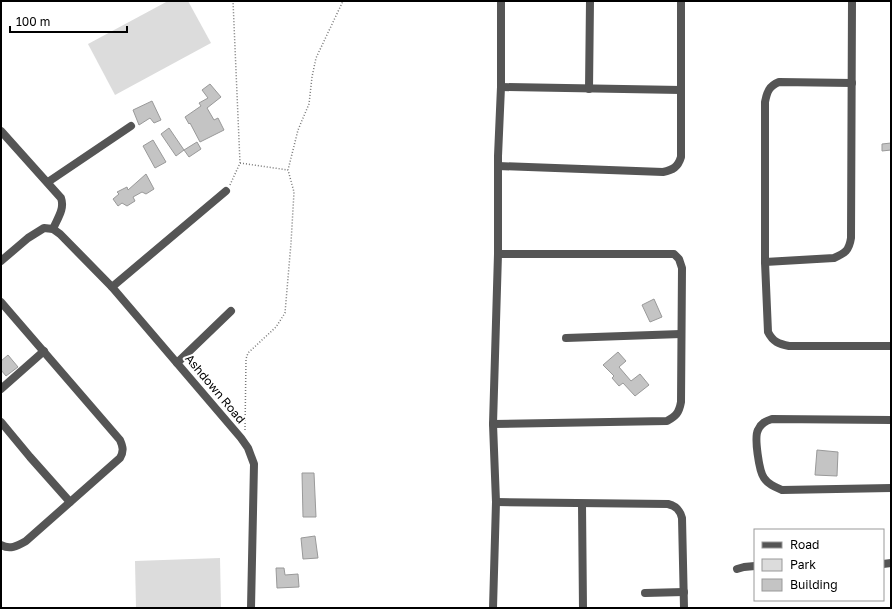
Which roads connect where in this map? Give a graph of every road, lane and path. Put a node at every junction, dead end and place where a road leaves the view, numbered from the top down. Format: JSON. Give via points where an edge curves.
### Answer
{"nodes":[{"id":1,"x":233,"y":1,"type":"edge"},
{"id":2,"x":344,"y":1,"type":"edge"},
{"id":3,"x":501,"y":1,"type":"edge"},
{"id":4,"x":590,"y":1,"type":"edge"},
{"id":5,"x":682,"y":1,"type":"edge"},
{"id":6,"x":852,"y":1,"type":"edge"},
{"id":7,"x":852,"y":84,"type":"junction"},
{"id":8,"x":501,"y":87,"type":"junction"},
{"id":9,"x":589,"y":89,"type":"junction"},
{"id":10,"x":681,"y":90,"type":"junction"},
{"id":11,"x":131,"y":126,"type":"dead end"},
{"id":12,"x":1,"y":131,"type":"edge"},
{"id":13,"x":240,"y":163,"type":"junction"},
{"id":14,"x":498,"y":166,"type":"junction"},
{"id":15,"x":288,"y":170,"type":"junction"},
{"id":16,"x":48,"y":182,"type":"junction"},
{"id":17,"x":226,"y":191,"type":"joint"},
{"id":18,"x":52,"y":229,"type":"junction"},
{"id":19,"x":498,"y":254,"type":"junction"},
{"id":20,"x":1,"y":261,"type":"edge"},
{"id":21,"x":765,"y":262,"type":"junction"},
{"id":22,"x":112,"y":287,"type":"junction"},
{"id":23,"x":1,"y":302,"type":"edge"},
{"id":24,"x":231,"y":311,"type":"dead end"},
{"id":25,"x":681,"y":334,"type":"junction"},
{"id":26,"x":566,"y":338,"type":"dead end"},
{"id":27,"x":891,"y":346,"type":"edge"},
{"id":28,"x":44,"y":351,"type":"junction"},
{"id":29,"x":177,"y":363,"type":"junction"},
{"id":30,"x":1,"y":389,"type":"edge"},
{"id":31,"x":891,"y":420,"type":"edge"},
{"id":32,"x":1,"y":422,"type":"edge"},
{"id":33,"x":493,"y":424,"type":"junction"},
{"id":34,"x":248,"y":448,"type":"junction"},
{"id":35,"x":891,"y":488,"type":"edge"},
{"id":36,"x":70,"y":502,"type":"junction"},
{"id":37,"x":496,"y":502,"type":"junction"},
{"id":38,"x":582,"y":504,"type":"junction"},
{"id":39,"x":1,"y":545,"type":"edge"},
{"id":40,"x":754,"y":566,"type":"edge"},
{"id":41,"x":737,"y":569,"type":"dead end"},
{"id":42,"x":684,"y":592,"type":"junction"},
{"id":43,"x":645,"y":593,"type":"dead end"},
{"id":44,"x":251,"y":608,"type":"edge"},
{"id":45,"x":493,"y":608,"type":"edge"},
{"id":46,"x":583,"y":608,"type":"edge"},
{"id":47,"x":684,"y":608,"type":"edge"}],
"edges":[{"from":1,"to":13,"type":"path"},
{"from":2,"to":15,"type":"path","via":[[316,58],[309,104],[298,130]]},
{"from":3,"to":8,"type":"street"},
{"from":4,"to":9,"type":"street"},
{"from":5,"to":10,"type":"street"},
{"from":6,"to":7,"type":"street"},
{"from":7,"to":21,"type":"street","via":[[849,248],[834,258]]},
{"from":7,"to":21,"type":"street","via":[[779,82],[772,84],[767,92]]},
{"from":8,"to":9,"type":"street"},
{"from":8,"to":14,"type":"street"},
{"from":9,"to":10,"type":"street"},
{"from":10,"to":14,"type":"street","via":[[681,157],[679,165],[671,171]]},
{"from":11,"to":16,"type":"street"},
{"from":12,"to":16,"type":"street"},
{"from":13,"to":15,"type":"path"},
{"from":13,"to":17,"type":"path"},
{"from":14,"to":19,"type":"street"},
{"from":15,"to":34,"type":"path","via":[[294,192],[285,313],[276,327],[248,353],[246,359],[244,429]]},
{"from":16,"to":18,"type":"street","via":[[63,203]]},
{"from":17,"to":22,"type":"street"},
{"from":18,"to":20,"type":"street","via":[[44,228],[28,238]]},
{"from":18,"to":22,"type":"street","name":"Ashdown Road"},
{"from":19,"to":25,"type":"street","via":[[674,254],[682,268]]},
{"from":19,"to":33,"type":"street"},
{"from":21,"to":27,"type":"street","via":[[768,332],[779,344]]},
{"from":22,"to":29,"type":"street","name":"Ashdown Road"},
{"from":23,"to":28,"type":"street"},
{"from":24,"to":29,"type":"street"},
{"from":25,"to":26,"type":"street"},
{"from":25,"to":33,"type":"street","via":[[680,411],[667,421]]},
{"from":28,"to":30,"type":"street"},
{"from":28,"to":36,"type":"street","via":[[123,445],[120,458]]},
{"from":29,"to":34,"type":"street","name":"Ashdown Road"},
{"from":31,"to":35,"type":"street","via":[[772,419],[760,425],[757,431],[759,468],[770,485],[782,490]]},
{"from":32,"to":36,"type":"street"},
{"from":33,"to":37,"type":"street"},
{"from":34,"to":44,"type":"street","name":"Ashdown Road","via":[[254,464]]},
{"from":36,"to":39,"type":"street","via":[[26,541],[9,548]]},
{"from":37,"to":38,"type":"street"},
{"from":37,"to":45,"type":"street"},
{"from":38,"to":42,"type":"street","via":[[668,504],[680,511]]},
{"from":38,"to":46,"type":"street"},
{"from":40,"to":41,"type":"street"},
{"from":42,"to":43,"type":"street"},
{"from":42,"to":47,"type":"street"}]}
